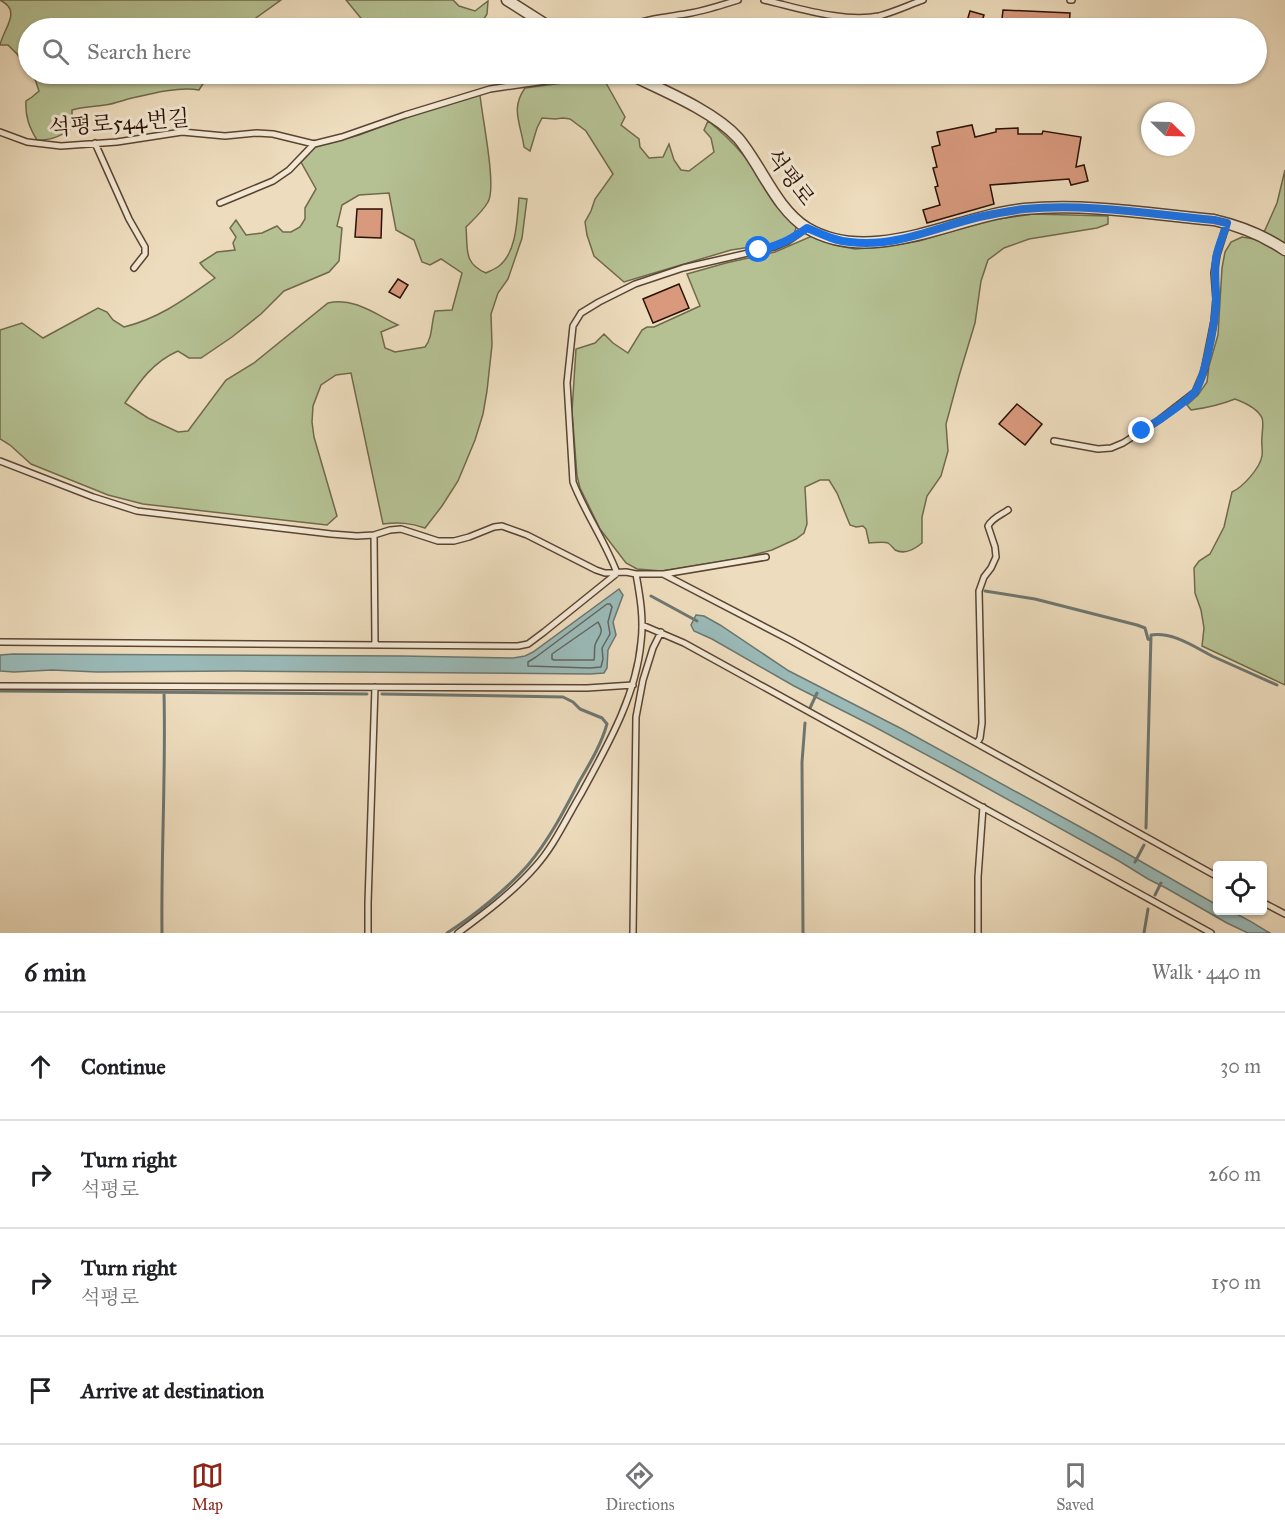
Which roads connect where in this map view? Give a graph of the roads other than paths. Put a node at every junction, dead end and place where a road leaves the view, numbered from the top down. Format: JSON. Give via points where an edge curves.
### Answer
{"nodes":[{"id":1,"x":507,"y":0,"type":"edge"},
{"id":2,"x":738,"y":0,"type":"edge"},
{"id":3,"x":764,"y":0,"type":"edge"},
{"id":4,"x":923,"y":0,"type":"edge"},
{"id":5,"x":535,"y":18,"type":"edge"},
{"id":6,"x":666,"y":18,"type":"edge"},
{"id":7,"x":520,"y":84,"type":"edge"},
{"id":8,"x":649,"y":84,"type":"edge"},
{"id":9,"x":0,"y":132,"type":"edge"},
{"id":10,"x":95,"y":143,"type":"junction"},
{"id":11,"x":314,"y":144,"type":"junction"},
{"id":12,"x":220,"y":203,"type":"dead end"},
{"id":13,"x":1227,"y":223,"type":"junction"},
{"id":14,"x":807,"y":228,"type":"junction"},
{"id":15,"x":1285,"y":250,"type":"edge"},
{"id":16,"x":134,"y":268,"type":"dead end"},
{"id":17,"x":1054,"y":441,"type":"dead end"},
{"id":18,"x":0,"y":461,"type":"edge"},
{"id":19,"x":1008,"y":510,"type":"dead end"},
{"id":20,"x":374,"y":535,"type":"junction"},
{"id":21,"x":766,"y":557,"type":"dead end"},
{"id":22,"x":617,"y":573,"type":"junction"},
{"id":23,"x":636,"y":574,"type":"junction"},
{"id":24,"x":663,"y":574,"type":"junction"},
{"id":25,"x":642,"y":625,"type":"junction"},
{"id":26,"x":661,"y":632,"type":"junction"},
{"id":27,"x":0,"y":642,"type":"edge"},
{"id":28,"x":375,"y":644,"type":"junction"},
{"id":29,"x":0,"y":686,"type":"edge"},
{"id":30,"x":633,"y":686,"type":"junction"},
{"id":31,"x":375,"y":687,"type":"junction"},
{"id":32,"x":977,"y":743,"type":"junction"},
{"id":33,"x":982,"y":807,"type":"junction"},
{"id":34,"x":1213,"y":874,"type":"edge"},
{"id":35,"x":1267,"y":904,"type":"edge"},
{"id":36,"x":1285,"y":914,"type":"edge"},
{"id":37,"x":368,"y":933,"type":"edge"},
{"id":38,"x":459,"y":933,"type":"edge"},
{"id":39,"x":633,"y":933,"type":"edge"},
{"id":40,"x":978,"y":933,"type":"edge"},
{"id":41,"x":1211,"y":933,"type":"edge"}],
"edges":[{"from":1,"to":5,"type":"street"},
{"from":2,"to":6,"type":"lane"},
{"from":3,"to":4,"type":"lane","via":[[856,18],[880,16]]},
{"from":7,"to":11,"type":"lane","name":"석평로544번길","via":[[490,88]]},
{"from":8,"to":14,"type":"street","name":"석평로","via":[[722,124],[738,139],[791,215]]},
{"from":9,"to":10,"type":"lane","name":"석평로544번길","via":[[44,145]]},
{"from":10,"to":11,"type":"lane","name":"석평로544번길","via":[[182,132],[225,136],[273,134]]},
{"from":10,"to":16,"type":"lane","via":[[145,247],[145,254]]},
{"from":11,"to":12,"type":"lane","via":[[273,181]]},
{"from":13,"to":14,"type":"street","name":"석평로","via":[[1068,207],[999,213],[924,234],[875,242],[851,243]]},
{"from":13,"to":15,"type":"street","name":"석평로"},
{"from":13,"to":17,"type":"lane","via":[[1214,273],[1214,321],[1204,371],[1195,392],[1159,420],[1111,448],[1098,450]]},
{"from":14,"to":22,"type":"lane","via":[[774,247],[683,268],[635,284],[581,313],[573,326],[567,383],[573,482]]},
{"from":18,"to":20,"type":"lane","via":[[137,511],[332,534]]},
{"from":19,"to":32,"type":"lane","via":[[988,526],[996,557],[979,591],[982,723]]},
{"from":20,"to":22,"type":"lane","via":[[401,530],[438,541],[454,541],[502,526],[596,570]]},
{"from":20,"to":28,"type":"lane"},
{"from":21,"to":24,"type":"lane"},
{"from":22,"to":23,"type":"lane"},
{"from":22,"to":28,"type":"lane","via":[[528,644]]},
{"from":23,"to":24,"type":"lane"},
{"from":23,"to":25,"type":"lane"},
{"from":24,"to":32,"type":"lane"},
{"from":25,"to":26,"type":"lane"},
{"from":25,"to":30,"type":"lane"},
{"from":26,"to":33,"type":"lane"},
{"from":26,"to":39,"type":"lane","via":[[643,680],[636,717]]},
{"from":27,"to":28,"type":"lane"},
{"from":29,"to":31,"type":"lane"},
{"from":30,"to":31,"type":"lane"},
{"from":30,"to":38,"type":"lane","via":[[604,752],[543,858]]},
{"from":31,"to":37,"type":"lane"},
{"from":32,"to":34,"type":"lane"},
{"from":33,"to":40,"type":"lane"},
{"from":33,"to":41,"type":"lane"},
{"from":35,"to":36,"type":"lane"}]}
